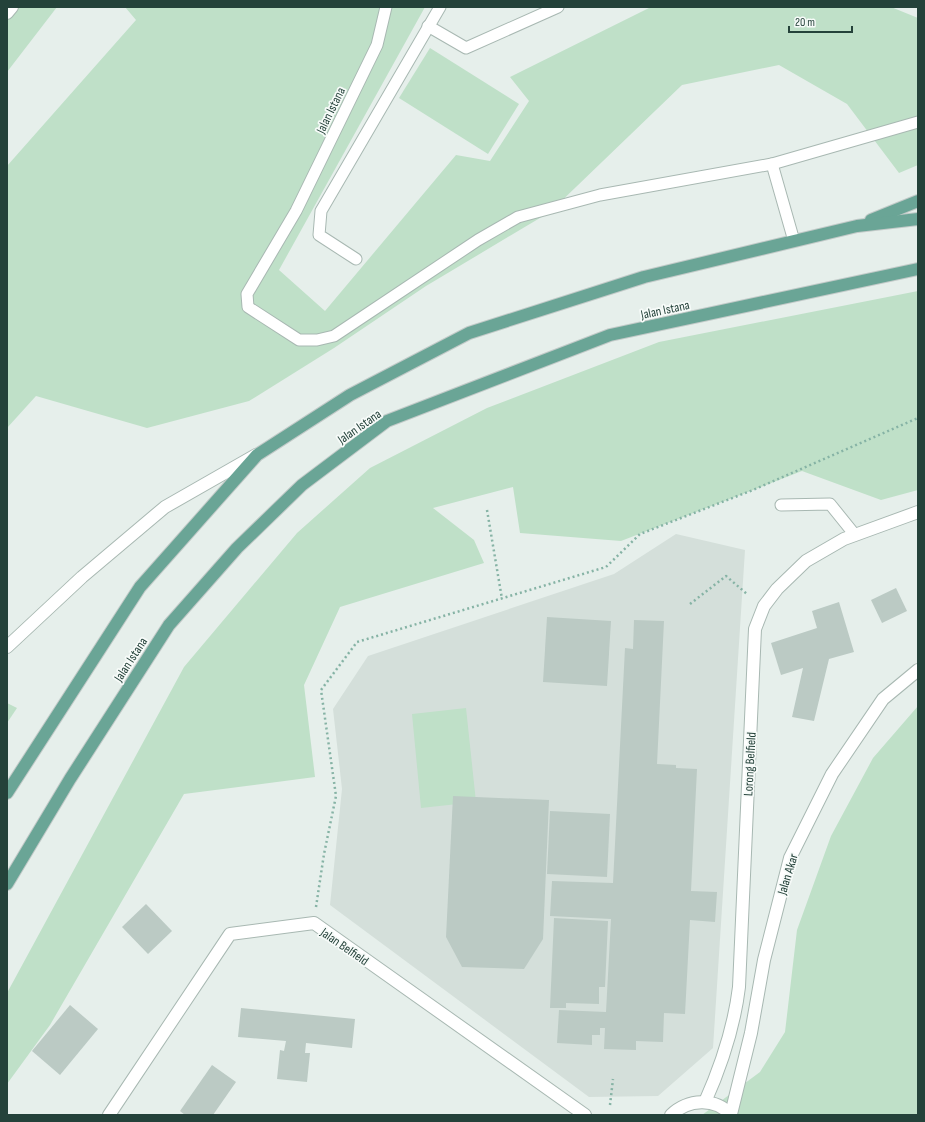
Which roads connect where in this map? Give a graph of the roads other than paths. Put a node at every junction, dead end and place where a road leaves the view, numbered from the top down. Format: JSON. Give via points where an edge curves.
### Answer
{"nodes":[{"id":1,"x":12,"y":7,"type":"edge"},
{"id":2,"x":386,"y":7,"type":"edge"},
{"id":3,"x":440,"y":7,"type":"edge"},
{"id":4,"x":558,"y":7,"type":"edge"},
{"id":5,"x":7,"y":13,"type":"edge"},
{"id":6,"x":428,"y":26,"type":"junction"},
{"id":7,"x":918,"y":122,"type":"edge"},
{"id":8,"x":772,"y":164,"type":"junction"},
{"id":9,"x":918,"y":201,"type":"edge"},
{"id":10,"x":918,"y":219,"type":"edge"},
{"id":11,"x":857,"y":226,"type":"junction"},
{"id":12,"x":794,"y":241,"type":"junction"},
{"id":13,"x":356,"y":259,"type":"dead end"},
{"id":14,"x":918,"y":270,"type":"edge"},
{"id":15,"x":257,"y":454,"type":"junction"},
{"id":16,"x":781,"y":505,"type":"dead end"},
{"id":17,"x":918,"y":512,"type":"edge"},
{"id":18,"x":855,"y":535,"type":"junction"},
{"id":19,"x":7,"y":647,"type":"edge"},
{"id":20,"x":918,"y":670,"type":"edge"},
{"id":21,"x":24,"y":769,"type":"junction"},
{"id":22,"x":7,"y":788,"type":"edge"},
{"id":23,"x":7,"y":793,"type":"edge"},
{"id":24,"x":25,"y":854,"type":"junction"},
{"id":25,"x":7,"y":884,"type":"edge"},
{"id":26,"x":7,"y":891,"type":"edge"},
{"id":27,"x":705,"y":1102,"type":"junction"},
{"id":28,"x":109,"y":1115,"type":"edge"},
{"id":29,"x":585,"y":1115,"type":"edge"},
{"id":30,"x":671,"y":1115,"type":"edge"},
{"id":31,"x":731,"y":1115,"type":"edge"}],
"edges":[{"from":1,"to":5,"type":"street"},
{"from":2,"to":8,"type":"lane","name":"Jalan Istana","via":[[374,52],[296,211],[247,294],[248,307],[300,340],[334,336],[478,240],[518,217],[600,195]]},
{"from":3,"to":6,"type":"lane"},
{"from":4,"to":6,"type":"lane","via":[[466,48]]},
{"from":6,"to":13,"type":"lane","via":[[321,211],[319,235]]},
{"from":7,"to":8,"type":"lane"},
{"from":8,"to":12,"type":"lane"},
{"from":9,"to":11,"type":"main road"},
{"from":10,"to":11,"type":"main road"},
{"from":11,"to":12,"type":"main road"},
{"from":12,"to":15,"type":"main road","via":[[644,277],[469,333],[350,395]]},
{"from":14,"to":24,"type":"main road","name":"Jalan Istana","via":[[610,335],[387,421],[302,485],[236,548],[169,625]]},
{"from":15,"to":19,"type":"street","via":[[164,507],[82,577]]},
{"from":15,"to":21,"type":"main road","via":[[140,587]]},
{"from":16,"to":18,"type":"lane","via":[[830,504]]},
{"from":17,"to":18,"type":"street","name":"Lorong Belfield"},
{"from":18,"to":27,"type":"street","name":"Lorong Belfield","via":[[806,561],[764,606],[755,629],[739,987],[726,1053]]},
{"from":20,"to":31,"type":"street","name":"Jalan Akar","via":[[883,699],[832,774],[790,858],[764,960],[751,1033]]},
{"from":21,"to":22,"type":"main road"},
{"from":21,"to":23,"type":"main road"},
{"from":24,"to":25,"type":"main road","name":"Jalan Istana"},
{"from":24,"to":26,"type":"main road"},
{"from":27,"to":30,"type":"street","via":[[682,1107]]},
{"from":27,"to":31,"type":"street","via":[[717,1105]]},
{"from":28,"to":29,"type":"street","name":"Jalan Belfield","via":[[230,934],[314,923]]}]}
